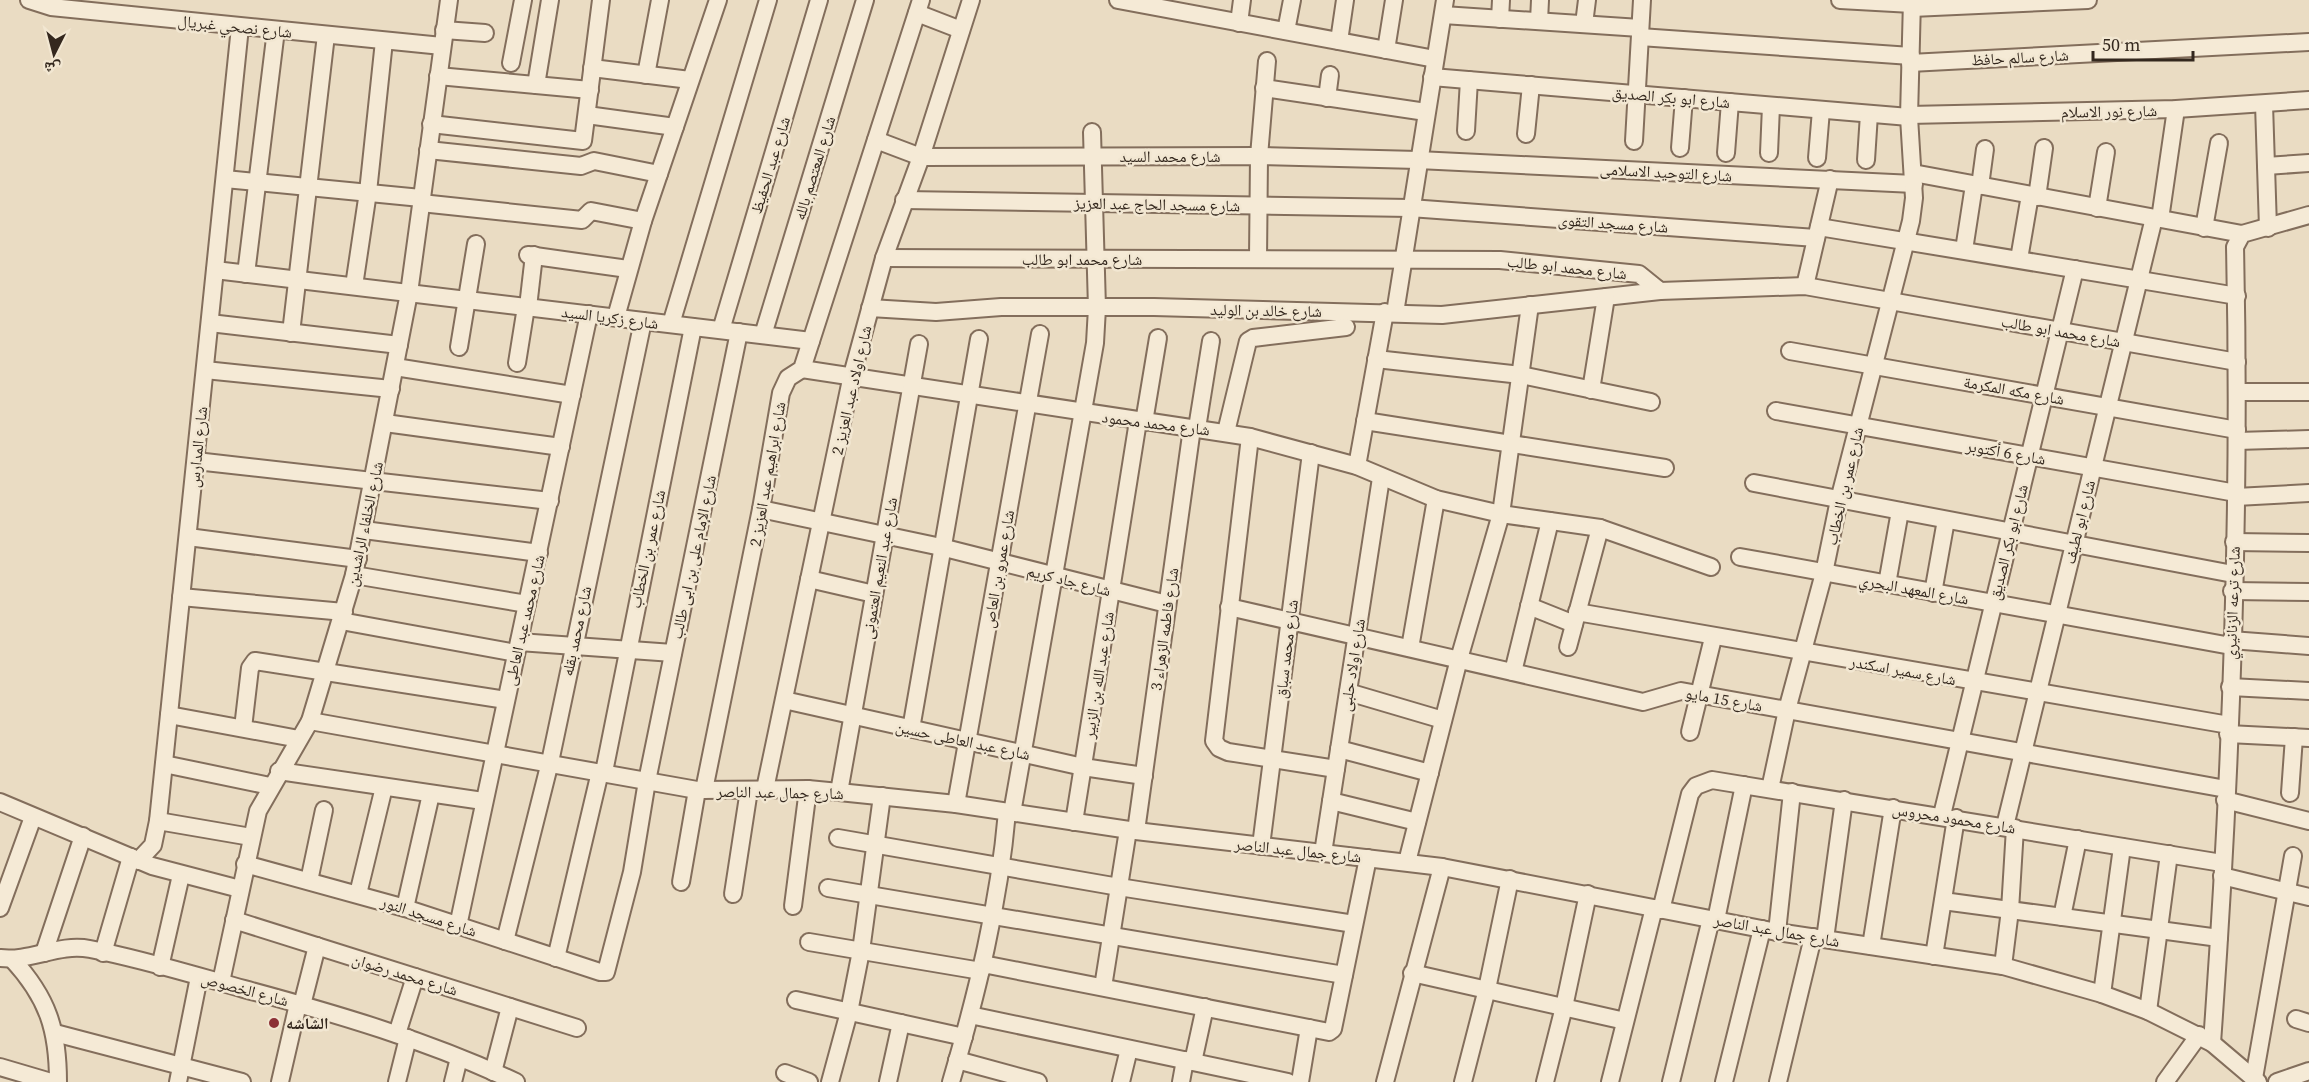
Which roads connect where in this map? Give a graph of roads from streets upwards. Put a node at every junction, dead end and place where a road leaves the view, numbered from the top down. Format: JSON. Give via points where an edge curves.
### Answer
{"nodes":[{"id":1,"x":29,"y":0,"type":"edge"},
{"id":2,"x":449,"y":0,"type":"edge"},
{"id":3,"x":523,"y":0,"type":"edge"},
{"id":4,"x":550,"y":0,"type":"edge"},
{"id":5,"x":601,"y":0,"type":"edge"},
{"id":6,"x":660,"y":0,"type":"edge"},
{"id":7,"x":718,"y":0,"type":"edge"},
{"id":8,"x":768,"y":0,"type":"edge"},
{"id":9,"x":819,"y":0,"type":"edge"},
{"id":10,"x":865,"y":0,"type":"edge"},
{"id":11,"x":971,"y":0,"type":"edge"},
{"id":12,"x":1118,"y":0,"type":"edge"},
{"id":13,"x":1242,"y":0,"type":"edge"},
{"id":14,"x":1292,"y":0,"type":"edge"},
{"id":15,"x":1346,"y":0,"type":"edge"},
{"id":16,"x":1394,"y":0,"type":"edge"},
{"id":17,"x":1501,"y":0,"type":"edge"},
{"id":18,"x":1540,"y":0,"type":"edge"},
{"id":19,"x":1587,"y":0,"type":"edge"},
{"id":20,"x":1642,"y":0,"type":"edge"},
{"id":21,"x":1840,"y":0,"type":"edge"},
{"id":22,"x":2088,"y":0,"type":"edge"},
{"id":23,"x":1136,"y":2,"type":"edge"},
{"id":24,"x":1912,"y":4,"type":"edge"},
{"id":25,"x":919,"y":6,"type":"edge"},
{"id":26,"x":1187,"y":6,"type":"edge"},
{"id":27,"x":1444,"y":8,"type":"edge"},
{"id":28,"x":1500,"y":19,"type":"junction"},
{"id":29,"x":1539,"y":21,"type":"junction"},
{"id":30,"x":1239,"y":23,"type":"junction"},
{"id":31,"x":1584,"y":24,"type":"junction"},
{"id":32,"x":240,"y":27,"type":"junction"},
{"id":33,"x":276,"y":30,"type":"junction"},
{"id":34,"x":961,"y":30,"type":"junction"},
{"id":35,"x":1286,"y":31,"type":"junction"},
{"id":36,"x":1640,"y":32,"type":"junction"},
{"id":37,"x":485,"y":33,"type":"dead end"},
{"id":38,"x":326,"y":35,"type":"junction"},
{"id":39,"x":443,"y":38,"type":"junction"},
{"id":40,"x":384,"y":40,"type":"junction"},
{"id":41,"x":1339,"y":42,"type":"junction"},
{"id":42,"x":2309,"y":42,"type":"edge"},
{"id":43,"x":1386,"y":50,"type":"junction"},
{"id":44,"x":1435,"y":59,"type":"junction"},
{"id":45,"x":1911,"y":60,"type":"junction"},
{"id":46,"x":1267,"y":61,"type":"dead end"},
{"id":47,"x":511,"y":63,"type":"dead end"},
{"id":48,"x":592,"y":68,"type":"junction"},
{"id":49,"x":646,"y":75,"type":"junction"},
{"id":50,"x":1330,"y":75,"type":"dead end"},
{"id":51,"x":438,"y":76,"type":"junction"},
{"id":52,"x":1432,"y":76,"type":"junction"},
{"id":53,"x":690,"y":80,"type":"junction"},
{"id":54,"x":1469,"y":80,"type":"junction"},
{"id":55,"x":536,"y":85,"type":"junction"},
{"id":56,"x":1531,"y":85,"type":"junction"},
{"id":57,"x":1264,"y":88,"type":"junction"},
{"id":58,"x":590,"y":90,"type":"junction"},
{"id":59,"x":1636,"y":94,"type":"junction"},
{"id":60,"x":1327,"y":98,"type":"junction"},
{"id":61,"x":1684,"y":98,"type":"junction"},
{"id":62,"x":2309,"y":100,"type":"edge"},
{"id":63,"x":1730,"y":102,"type":"junction"},
{"id":64,"x":2264,"y":104,"type":"junction"},
{"id":65,"x":1772,"y":105,"type":"junction"},
{"id":66,"x":2176,"y":109,"type":"junction"},
{"id":67,"x":1821,"y":110,"type":"junction"},
{"id":68,"x":1426,"y":112,"type":"junction"},
{"id":69,"x":1869,"y":114,"type":"junction"},
{"id":70,"x":587,"y":115,"type":"junction"},
{"id":71,"x":1909,"y":116,"type":"junction"},
{"id":72,"x":431,"y":124,"type":"junction"},
{"id":73,"x":675,"y":127,"type":"junction"},
{"id":74,"x":1466,"y":131,"type":"dead end"},
{"id":75,"x":1092,"y":132,"type":"dead end"},
{"id":76,"x":1526,"y":134,"type":"dead end"},
{"id":77,"x":876,"y":140,"type":"junction"},
{"id":78,"x":1634,"y":141,"type":"dead end"},
{"id":79,"x":2219,"y":142,"type":"dead end"},
{"id":80,"x":1680,"y":148,"type":"dead end"},
{"id":81,"x":2044,"y":148,"type":"dead end"},
{"id":82,"x":1984,"y":149,"type":"dead end"},
{"id":83,"x":428,"y":150,"type":"junction"},
{"id":84,"x":2106,"y":152,"type":"dead end"},
{"id":85,"x":1726,"y":153,"type":"dead end"},
{"id":86,"x":1769,"y":153,"type":"dead end"},
{"id":87,"x":1093,"y":156,"type":"junction"},
{"id":88,"x":1259,"y":156,"type":"junction"},
{"id":89,"x":921,"y":157,"type":"junction"},
{"id":90,"x":1817,"y":158,"type":"dead end"},
{"id":91,"x":1418,"y":160,"type":"junction"},
{"id":92,"x":1866,"y":160,"type":"dead end"},
{"id":93,"x":2309,"y":163,"type":"edge"},
{"id":94,"x":2266,"y":166,"type":"junction"},
{"id":95,"x":659,"y":174,"type":"junction"},
{"id":96,"x":1913,"y":178,"type":"junction"},
{"id":97,"x":225,"y":179,"type":"junction"},
{"id":98,"x":1830,"y":179,"type":"junction"},
{"id":99,"x":257,"y":182,"type":"junction"},
{"id":100,"x":1977,"y":185,"type":"junction"},
{"id":101,"x":308,"y":187,"type":"junction"},
{"id":102,"x":368,"y":192,"type":"junction"},
{"id":103,"x":2033,"y":196,"type":"junction"},
{"id":104,"x":904,"y":200,"type":"junction"},
{"id":105,"x":421,"y":201,"type":"junction"},
{"id":106,"x":1094,"y":203,"type":"junction"},
{"id":107,"x":1257,"y":206,"type":"junction"},
{"id":108,"x":1410,"y":208,"type":"junction"},
{"id":109,"x":2097,"y":208,"type":"junction"},
{"id":110,"x":2309,"y":215,"type":"edge"},
{"id":111,"x":2157,"y":219,"type":"junction"},
{"id":112,"x":643,"y":221,"type":"junction"},
{"id":113,"x":2204,"y":228,"type":"junction"},
{"id":114,"x":2268,"y":228,"type":"junction"},
{"id":115,"x":1818,"y":232,"type":"junction"},
{"id":116,"x":2242,"y":234,"type":"junction"},
{"id":117,"x":1906,"y":240,"type":"junction"},
{"id":118,"x":476,"y":244,"type":"dead end"},
{"id":119,"x":1964,"y":250,"type":"junction"},
{"id":120,"x":884,"y":258,"type":"junction"},
{"id":121,"x":1403,"y":258,"type":"junction"},
{"id":122,"x":1096,"y":259,"type":"junction"},
{"id":123,"x":1258,"y":259,"type":"junction"},
{"id":124,"x":2019,"y":259,"type":"junction"},
{"id":125,"x":628,"y":269,"type":"junction"},
{"id":126,"x":2075,"y":269,"type":"junction"},
{"id":127,"x":215,"y":270,"type":"junction"},
{"id":128,"x":246,"y":274,"type":"junction"},
{"id":129,"x":297,"y":279,"type":"junction"},
{"id":130,"x":2139,"y":279,"type":"junction"},
{"id":131,"x":354,"y":286,"type":"junction"},
{"id":132,"x":1805,"y":286,"type":"junction"},
{"id":133,"x":1660,"y":291,"type":"junction"},
{"id":134,"x":409,"y":293,"type":"junction"},
{"id":135,"x":2237,"y":296,"type":"junction"},
{"id":136,"x":1606,"y":297,"type":"junction"},
{"id":137,"x":467,"y":300,"type":"junction"},
{"id":138,"x":1891,"y":300,"type":"junction"},
{"id":139,"x":1530,"y":305,"type":"junction"},
{"id":140,"x":527,"y":307,"type":"junction"},
{"id":141,"x":870,"y":308,"type":"junction"},
{"id":142,"x":1097,"y":308,"type":"junction"},
{"id":143,"x":1390,"y":312,"type":"junction"},
{"id":144,"x":589,"y":314,"type":"junction"},
{"id":145,"x":616,"y":318,"type":"junction"},
{"id":146,"x":644,"y":321,"type":"junction"},
{"id":147,"x":210,"y":323,"type":"junction"},
{"id":148,"x":671,"y":324,"type":"junction"},
{"id":149,"x":693,"y":327,"type":"junction"},
{"id":150,"x":1346,"y":327,"type":"dead end"},
{"id":151,"x":721,"y":330,"type":"junction"},
{"id":152,"x":2060,"y":330,"type":"junction"},
{"id":153,"x":739,"y":332,"type":"junction"},
{"id":154,"x":291,"y":333,"type":"junction"},
{"id":155,"x":1040,"y":334,"type":"dead end"},
{"id":156,"x":763,"y":335,"type":"junction"},
{"id":157,"x":1158,"y":338,"type":"dead end"},
{"id":158,"x":979,"y":339,"type":"dead end"},
{"id":159,"x":811,"y":341,"type":"junction"},
{"id":160,"x":1211,"y":341,"type":"dead end"},
{"id":161,"x":2123,"y":342,"type":"junction"},
{"id":162,"x":918,"y":344,"type":"dead end"},
{"id":163,"x":399,"y":345,"type":"junction"},
{"id":164,"x":459,"y":347,"type":"dead end"},
{"id":165,"x":1790,"y":351,"type":"dead end"},
{"id":166,"x":1376,"y":359,"type":"junction"},
{"id":167,"x":2237,"y":362,"type":"junction"},
{"id":168,"x":517,"y":363,"type":"dead end"},
{"id":169,"x":1875,"y":366,"type":"junction"},
{"id":170,"x":395,"y":367,"type":"junction"},
{"id":171,"x":802,"y":369,"type":"junction"},
{"id":172,"x":205,"y":370,"type":"junction"},
{"id":173,"x":852,"y":375,"type":"junction"},
{"id":174,"x":1521,"y":375,"type":"junction"},
{"id":175,"x":911,"y":384,"type":"junction"},
{"id":176,"x":391,"y":389,"type":"junction"},
{"id":177,"x":1591,"y":390,"type":"junction"},
{"id":178,"x":2237,"y":392,"type":"junction"},
{"id":179,"x":2309,"y":392,"type":"edge"},
{"id":180,"x":971,"y":393,"type":"junction"},
{"id":181,"x":572,"y":395,"type":"junction"},
{"id":182,"x":2044,"y":396,"type":"junction"},
{"id":183,"x":1651,"y":402,"type":"dead end"},
{"id":184,"x":1028,"y":404,"type":"junction"},
{"id":185,"x":2108,"y":407,"type":"junction"},
{"id":186,"x":1776,"y":411,"type":"dead end"},
{"id":187,"x":1084,"y":414,"type":"junction"},
{"id":188,"x":1365,"y":421,"type":"junction"},
{"id":189,"x":1141,"y":422,"type":"junction"},
{"id":190,"x":385,"y":423,"type":"junction"},
{"id":191,"x":1858,"y":425,"type":"junction"},
{"id":192,"x":1194,"y":428,"type":"junction"},
{"id":193,"x":1226,"y":432,"type":"junction"},
{"id":194,"x":2237,"y":435,"type":"junction"},
{"id":195,"x":1250,"y":437,"type":"junction"},
{"id":196,"x":2309,"y":439,"type":"edge"},
{"id":197,"x":1511,"y":444,"type":"junction"},
{"id":198,"x":561,"y":447,"type":"junction"},
{"id":199,"x":1311,"y":453,"type":"junction"},
{"id":200,"x":2029,"y":456,"type":"junction"},
{"id":201,"x":196,"y":461,"type":"junction"},
{"id":202,"x":1357,"y":466,"type":"junction"},
{"id":203,"x":2093,"y":467,"type":"junction"},
{"id":204,"x":1665,"y":468,"type":"dead end"},
{"id":205,"x":1381,"y":478,"type":"junction"},
{"id":206,"x":374,"y":480,"type":"junction"},
{"id":207,"x":1754,"y":483,"type":"dead end"},
{"id":208,"x":2309,"y":493,"type":"edge"},
{"id":209,"x":2236,"y":495,"type":"junction"},
{"id":210,"x":1436,"y":499,"type":"junction"},
{"id":211,"x":1839,"y":500,"type":"junction"},
{"id":212,"x":550,"y":501,"type":"junction"},
{"id":213,"x":761,"y":509,"type":"junction"},
{"id":214,"x":1900,"y":511,"type":"junction"},
{"id":215,"x":1501,"y":514,"type":"junction"},
{"id":216,"x":1946,"y":520,"type":"junction"},
{"id":217,"x":1550,"y":521,"type":"junction"},
{"id":218,"x":821,"y":523,"type":"junction"},
{"id":219,"x":1600,"y":528,"type":"junction"},
{"id":220,"x":364,"y":530,"type":"junction"},
{"id":221,"x":2011,"y":532,"type":"junction"},
{"id":222,"x":885,"y":536,"type":"junction"},
{"id":223,"x":188,"y":537,"type":"junction"},
{"id":224,"x":2234,"y":542,"type":"junction"},
{"id":225,"x":2309,"y":543,"type":"edge"},
{"id":226,"x":2074,"y":544,"type":"junction"},
{"id":227,"x":941,"y":547,"type":"junction"},
{"id":228,"x":539,"y":553,"type":"junction"},
{"id":229,"x":1740,"y":557,"type":"dead end"},
{"id":230,"x":999,"y":562,"type":"junction"},
{"id":231,"x":356,"y":567,"type":"junction"},
{"id":232,"x":1710,"y":567,"type":"dead end"},
{"id":233,"x":1824,"y":573,"type":"junction"},
{"id":234,"x":1052,"y":576,"type":"junction"},
{"id":235,"x":809,"y":579,"type":"junction"},
{"id":236,"x":2233,"y":582,"type":"junction"},
{"id":237,"x":1887,"y":584,"type":"junction"},
{"id":238,"x":1111,"y":591,"type":"junction"},
{"id":239,"x":1933,"y":592,"type":"junction"},
{"id":240,"x":2309,"y":592,"type":"edge"},
{"id":241,"x":874,"y":594,"type":"junction"},
{"id":242,"x":181,"y":597,"type":"junction"},
{"id":243,"x":528,"y":604,"type":"junction"},
{"id":244,"x":1167,"y":604,"type":"junction"},
{"id":245,"x":1994,"y":604,"type":"junction"},
{"id":246,"x":1529,"y":606,"type":"junction"},
{"id":247,"x":1228,"y":607,"type":"junction"},
{"id":248,"x":2057,"y":615,"type":"junction"},
{"id":249,"x":343,"y":616,"type":"junction"},
{"id":250,"x":1576,"y":618,"type":"junction"},
{"id":251,"x":1290,"y":621,"type":"junction"},
{"id":252,"x":1357,"y":636,"type":"junction"},
{"id":253,"x":1713,"y":638,"type":"junction"},
{"id":254,"x":2231,"y":643,"type":"junction"},
{"id":255,"x":573,"y":645,"type":"junction"},
{"id":256,"x":2309,"y":646,"type":"edge"},
{"id":257,"x":1568,"y":647,"type":"dead end"},
{"id":258,"x":518,"y":648,"type":"junction"},
{"id":259,"x":1410,"y":648,"type":"junction"},
{"id":260,"x":626,"y":650,"type":"junction"},
{"id":261,"x":673,"y":653,"type":"junction"},
{"id":262,"x":1802,"y":653,"type":"junction"},
{"id":263,"x":1458,"y":659,"type":"junction"},
{"id":264,"x":326,"y":670,"type":"junction"},
{"id":265,"x":1513,"y":672,"type":"junction"},
{"id":266,"x":1975,"y":682,"type":"junction"},
{"id":267,"x":2230,"y":687,"type":"junction"},
{"id":268,"x":2309,"y":691,"type":"edge"},
{"id":269,"x":1348,"y":692,"type":"junction"},
{"id":270,"x":2038,"y":692,"type":"junction"},
{"id":271,"x":1700,"y":694,"type":"junction"},
{"id":272,"x":506,"y":700,"type":"junction"},
{"id":273,"x":784,"y":700,"type":"junction"},
{"id":274,"x":1787,"y":710,"type":"junction"},
{"id":275,"x":169,"y":715,"type":"junction"},
{"id":276,"x":853,"y":716,"type":"junction"},
{"id":277,"x":1443,"y":720,"type":"junction"},
{"id":278,"x":310,"y":721,"type":"junction"},
{"id":279,"x":243,"y":728,"type":"junction"},
{"id":280,"x":911,"y":729,"type":"junction"},
{"id":281,"x":2229,"y":729,"type":"junction"},
{"id":282,"x":1690,"y":732,"type":"dead end"},
{"id":283,"x":2301,"y":738,"type":"edge"},
{"id":284,"x":299,"y":739,"type":"junction"},
{"id":285,"x":968,"y":741,"type":"junction"},
{"id":286,"x":1960,"y":741,"type":"junction"},
{"id":287,"x":1339,"y":749,"type":"junction"},
{"id":288,"x":494,"y":752,"type":"junction"},
{"id":289,"x":2023,"y":752,"type":"junction"},
{"id":290,"x":1023,"y":753,"type":"junction"},
{"id":291,"x":1272,"y":759,"type":"junction"},
{"id":292,"x":550,"y":762,"type":"junction"},
{"id":293,"x":164,"y":764,"type":"junction"},
{"id":294,"x":1083,"y":766,"type":"junction"},
{"id":295,"x":1336,"y":769,"type":"junction"},
{"id":296,"x":279,"y":771,"type":"junction"},
{"id":297,"x":602,"y":772,"type":"junction"},
{"id":298,"x":1430,"y":773,"type":"junction"},
{"id":299,"x":1144,"y":776,"type":"junction"},
{"id":300,"x":647,"y":781,"type":"junction"},
{"id":301,"x":1744,"y":785,"type":"junction"},
{"id":302,"x":270,"y":786,"type":"junction"},
{"id":303,"x":384,"y":787,"type":"junction"},
{"id":304,"x":757,"y":789,"type":"junction"},
{"id":305,"x":808,"y":789,"type":"junction"},
{"id":306,"x":1770,"y":789,"type":"junction"},
{"id":307,"x":700,"y":790,"type":"junction"},
{"id":308,"x":839,"y":792,"type":"junction"},
{"id":309,"x":1792,"y":792,"type":"junction"},
{"id":310,"x":2290,"y":793,"type":"dead end"},
{"id":311,"x":431,"y":794,"type":"junction"},
{"id":312,"x":2226,"y":795,"type":"junction"},
{"id":313,"x":882,"y":796,"type":"junction"},
{"id":314,"x":1844,"y":800,"type":"junction"},
{"id":315,"x":483,"y":801,"type":"junction"},
{"id":316,"x":1331,"y":801,"type":"junction"},
{"id":317,"x":0,"y":802,"type":"edge"},
{"id":318,"x":956,"y":804,"type":"junction"},
{"id":319,"x":1893,"y":808,"type":"junction"},
{"id":320,"x":324,"y":810,"type":"dead end"},
{"id":321,"x":1009,"y":813,"type":"junction"},
{"id":322,"x":33,"y":817,"type":"junction"},
{"id":323,"x":1949,"y":817,"type":"junction"},
{"id":324,"x":158,"y":821,"type":"junction"},
{"id":325,"x":2309,"y":821,"type":"edge"},
{"id":326,"x":1074,"y":822,"type":"junction"},
{"id":327,"x":1417,"y":822,"type":"junction"},
{"id":328,"x":2010,"y":827,"type":"junction"},
{"id":329,"x":1132,"y":830,"type":"junction"},
{"id":330,"x":83,"y":836,"type":"junction"},
{"id":331,"x":251,"y":837,"type":"junction"},
{"id":332,"x":838,"y":838,"type":"dead end"},
{"id":333,"x":2078,"y":839,"type":"junction"},
{"id":334,"x":876,"y":845,"type":"junction"},
{"id":335,"x":1261,"y":846,"type":"junction"},
{"id":336,"x":2122,"y":847,"type":"junction"},
{"id":337,"x":1323,"y":853,"type":"junction"},
{"id":338,"x":2169,"y":854,"type":"junction"},
{"id":339,"x":2293,"y":856,"type":"dead end"},
{"id":340,"x":1368,"y":858,"type":"junction"},
{"id":341,"x":134,"y":859,"type":"junction"},
{"id":342,"x":1407,"y":862,"type":"junction"},
{"id":343,"x":245,"y":864,"type":"junction"},
{"id":344,"x":1002,"y":867,"type":"junction"},
{"id":345,"x":1442,"y":867,"type":"junction"},
{"id":346,"x":2222,"y":869,"type":"junction"},
{"id":347,"x":181,"y":876,"type":"junction"},
{"id":348,"x":1510,"y":879,"type":"junction"},
{"id":349,"x":309,"y":881,"type":"junction"},
{"id":350,"x":681,"y":882,"type":"dead end"},
{"id":351,"x":1119,"y":887,"type":"junction"},
{"id":352,"x":828,"y":888,"type":"dead end"},
{"id":353,"x":240,"y":889,"type":"junction"},
{"id":354,"x":2287,"y":891,"type":"junction"},
{"id":355,"x":358,"y":894,"type":"junction"},
{"id":356,"x":733,"y":894,"type":"dead end"},
{"id":357,"x":1588,"y":894,"type":"junction"},
{"id":358,"x":869,"y":895,"type":"junction"},
{"id":359,"x":2309,"y":897,"type":"edge"},
{"id":360,"x":1943,"y":901,"type":"junction"},
{"id":361,"x":793,"y":906,"type":"dead end"},
{"id":362,"x":0,"y":908,"type":"edge"},
{"id":363,"x":405,"y":909,"type":"junction"},
{"id":364,"x":1657,"y":909,"type":"junction"},
{"id":365,"x":2010,"y":910,"type":"junction"},
{"id":366,"x":993,"y":917,"type":"junction"},
{"id":367,"x":2062,"y":917,"type":"junction"},
{"id":368,"x":234,"y":920,"type":"junction"},
{"id":369,"x":1714,"y":920,"type":"junction"},
{"id":370,"x":2112,"y":923,"type":"junction"},
{"id":371,"x":1354,"y":924,"type":"junction"},
{"id":372,"x":458,"y":926,"type":"junction"},
{"id":373,"x":2159,"y":929,"type":"junction"},
{"id":374,"x":1770,"y":930,"type":"junction"},
{"id":375,"x":1111,"y":934,"type":"junction"},
{"id":376,"x":1819,"y":938,"type":"junction"},
{"id":377,"x":2219,"y":938,"type":"junction"},
{"id":378,"x":505,"y":941,"type":"junction"},
{"id":379,"x":809,"y":942,"type":"dead end"},
{"id":380,"x":317,"y":946,"type":"junction"},
{"id":381,"x":1871,"y":946,"type":"junction"},
{"id":382,"x":861,"y":951,"type":"junction"},
{"id":383,"x":44,"y":953,"type":"junction"},
{"id":384,"x":103,"y":953,"type":"junction"},
{"id":385,"x":1934,"y":956,"type":"junction"},
{"id":386,"x":6,"y":958,"type":"edge"},
{"id":387,"x":556,"y":958,"type":"junction"},
{"id":388,"x":2003,"y":966,"type":"junction"},
{"id":389,"x":160,"y":967,"type":"junction"},
{"id":390,"x":982,"y":968,"type":"junction"},
{"id":391,"x":608,"y":969,"type":"joint"},
{"id":392,"x":1412,"y":973,"type":"junction"},
{"id":393,"x":1344,"y":975,"type":"junction"},
{"id":394,"x":199,"y":977,"type":"junction"},
{"id":395,"x":415,"y":977,"type":"junction"},
{"id":396,"x":221,"y":982,"type":"junction"},
{"id":397,"x":1103,"y":987,"type":"junction"},
{"id":398,"x":1487,"y":989,"type":"junction"},
{"id":399,"x":2102,"y":994,"type":"junction"},
{"id":400,"x":796,"y":1000,"type":"dead end"},
{"id":401,"x":300,"y":1004,"type":"junction"},
{"id":402,"x":510,"y":1007,"type":"junction"},
{"id":403,"x":1205,"y":1007,"type":"junction"},
{"id":404,"x":1564,"y":1007,"type":"junction"},
{"id":405,"x":2148,"y":1011,"type":"junction"},
{"id":406,"x":849,"y":1012,"type":"junction"},
{"id":407,"x":970,"y":1015,"type":"junction"},
{"id":408,"x":1625,"y":1021,"type":"junction"},
{"id":409,"x":901,"y":1023,"type":"junction"},
{"id":410,"x":577,"y":1028,"type":"dead end"},
{"id":411,"x":1310,"y":1028,"type":"junction"},
{"id":412,"x":55,"y":1033,"type":"junction"},
{"id":413,"x":402,"y":1036,"type":"junction"},
{"id":414,"x":964,"y":1037,"type":"junction"},
{"id":415,"x":2205,"y":1039,"type":"junction"},
{"id":416,"x":1129,"y":1049,"type":"junction"},
{"id":417,"x":459,"y":1058,"type":"junction"},
{"id":418,"x":957,"y":1060,"type":"junction"},
{"id":419,"x":1189,"y":1061,"type":"junction"},
{"id":420,"x":0,"y":1067,"type":"edge"},
{"id":421,"x":2309,"y":1071,"type":"edge"},
{"id":422,"x":785,"y":1073,"type":"dead end"},
{"id":423,"x":180,"y":1074,"type":"edge"},
{"id":424,"x":504,"y":1078,"type":"edge"},
{"id":425,"x":1256,"y":1079,"type":"edge"},
{"id":426,"x":2256,"y":1080,"type":"edge"},
{"id":427,"x":51,"y":1082,"type":"edge"},
{"id":428,"x":58,"y":1082,"type":"edge"},
{"id":429,"x":242,"y":1082,"type":"edge"},
{"id":430,"x":280,"y":1082,"type":"edge"},
{"id":431,"x":397,"y":1082,"type":"edge"},
{"id":432,"x":453,"y":1082,"type":"edge"},
{"id":433,"x":809,"y":1082,"type":"edge"},
{"id":434,"x":830,"y":1082,"type":"edge"},
{"id":435,"x":888,"y":1082,"type":"edge"},
{"id":436,"x":951,"y":1082,"type":"edge"},
{"id":437,"x":1038,"y":1082,"type":"edge"},
{"id":438,"x":1121,"y":1082,"type":"edge"},
{"id":439,"x":1181,"y":1082,"type":"edge"},
{"id":440,"x":1288,"y":1082,"type":"edge"},
{"id":441,"x":1300,"y":1082,"type":"edge"},
{"id":442,"x":1385,"y":1082,"type":"edge"},
{"id":443,"x":1463,"y":1082,"type":"edge"},
{"id":444,"x":1545,"y":1082,"type":"edge"},
{"id":445,"x":1610,"y":1082,"type":"edge"},
{"id":446,"x":1671,"y":1082,"type":"edge"},
{"id":447,"x":1724,"y":1082,"type":"edge"},
{"id":448,"x":1778,"y":1082,"type":"edge"},
{"id":449,"x":2165,"y":1082,"type":"edge"},
{"id":450,"x":2277,"y":1082,"type":"edge"}],
"edges":[{"from":1,"to":32,"type":"street","name":"شارع نصحي غبريال","via":[[51,7]]},
{"from":2,"to":39,"type":"street","name":"شارع الخلفاء الراشدين"},
{"from":3,"to":47,"type":"street"},
{"from":4,"to":55,"type":"street"},
{"from":5,"to":48,"type":"street"},
{"from":6,"to":49,"type":"street"},
{"from":7,"to":53,"type":"street"},
{"from":8,"to":148,"type":"street"},
{"from":9,"to":151,"type":"street","name":"شارع عبد الحفيظ"},
{"from":10,"to":156,"type":"street","name":"شارع المعتصم بالله"},
{"from":11,"to":34,"type":"street","name":"شارع اولاد عبد العزيز 2"},
{"from":12,"to":23,"type":"street"},
{"from":13,"to":30,"type":"street"},
{"from":14,"to":35,"type":"street"},
{"from":15,"to":41,"type":"street"},
{"from":16,"to":43,"type":"street"},
{"from":17,"to":28,"type":"street"},
{"from":18,"to":29,"type":"street"},
{"from":19,"to":31,"type":"street"},
{"from":20,"to":36,"type":"street"},
{"from":21,"to":24,"type":"street"},
{"from":22,"to":24,"type":"street"},
{"from":23,"to":26,"type":"street"},
{"from":24,"to":45,"type":"street","name":"شارع عمر بن الخطاب"},
{"from":25,"to":34,"type":"street"},
{"from":25,"to":77,"type":"street","name":"شارع ابراهيم عبد العزيز 2"},
{"from":26,"to":30,"type":"street"},
{"from":27,"to":28,"type":"street","name":"شارع سالم حافظ"},
{"from":27,"to":44,"type":"street"},
{"from":28,"to":29,"type":"street","name":"شارع سالم حافظ"},
{"from":29,"to":31,"type":"street","name":"شارع سالم حافظ"},
{"from":30,"to":35,"type":"street"},
{"from":31,"to":36,"type":"street","name":"شارع سالم حافظ"},
{"from":32,"to":33,"type":"street","name":"شارع نصحي غبريال"},
{"from":32,"to":97,"type":"street","name":"شارع المدارس"},
{"from":33,"to":38,"type":"street","name":"شارع نصحي غبريال"},
{"from":33,"to":99,"type":"street"},
{"from":34,"to":89,"type":"street","name":"شارع اولاد عبد العزيز 2"},
{"from":35,"to":41,"type":"street"},
{"from":36,"to":45,"type":"street","name":"شارع سالم حافظ"},
{"from":36,"to":59,"type":"street"},
{"from":37,"to":39,"type":"street","name":"شارع نصحي غبريال"},
{"from":38,"to":40,"type":"street","name":"شارع نصحي غبريال"},
{"from":38,"to":101,"type":"street"},
{"from":39,"to":40,"type":"street","name":"شارع نصحي غبريال"},
{"from":39,"to":51,"type":"street","name":"شارع الخلفاء الراشدين"},
{"from":40,"to":102,"type":"street"},
{"from":41,"to":43,"type":"street"},
{"from":42,"to":45,"type":"street","name":"شارع سالم حافظ"},
{"from":43,"to":44,"type":"street"},
{"from":44,"to":52,"type":"street"},
{"from":45,"to":71,"type":"street","name":"شارع عمر بن الخطاب"},
{"from":46,"to":57,"type":"street"},
{"from":48,"to":49,"type":"street"},
{"from":48,"to":58,"type":"street"},
{"from":49,"to":53,"type":"street"},
{"from":50,"to":60,"type":"street"},
{"from":51,"to":55,"type":"street"},
{"from":51,"to":72,"type":"street","name":"شارع الخلفاء الراشدين"},
{"from":52,"to":54,"type":"street","name":"شارع ابو بكر الصديق"},
{"from":52,"to":68,"type":"street"},
{"from":53,"to":73,"type":"street"},
{"from":54,"to":56,"type":"street","name":"شارع ابو بكر الصديق"},
{"from":54,"to":74,"type":"street"},
{"from":55,"to":58,"type":"street"},
{"from":56,"to":59,"type":"street","name":"شارع ابو بكر الصديق"},
{"from":56,"to":76,"type":"street"},
{"from":57,"to":60,"type":"street"},
{"from":57,"to":88,"type":"street"},
{"from":58,"to":70,"type":"street"},
{"from":59,"to":61,"type":"street","name":"شارع ابو بكر الصديق"},
{"from":59,"to":78,"type":"street"},
{"from":60,"to":68,"type":"street"},
{"from":61,"to":63,"type":"street","name":"شارع ابو بكر الصديق"},
{"from":61,"to":80,"type":"street"},
{"from":62,"to":64,"type":"street","name":"شارع نور الاسلام"},
{"from":63,"to":65,"type":"street","name":"شارع ابو بكر الصديق"},
{"from":63,"to":85,"type":"street"},
{"from":64,"to":66,"type":"street","name":"شارع نور الاسلام"},
{"from":64,"to":94,"type":"street"},
{"from":65,"to":67,"type":"street","name":"شارع ابو بكر الصديق"},
{"from":65,"to":86,"type":"street"},
{"from":66,"to":71,"type":"street","name":"شارع نور الاسلام"},
{"from":66,"to":111,"type":"street","name":"شارع ابو لطيف"},
{"from":67,"to":69,"type":"street","name":"شارع ابو بكر الصديق"},
{"from":67,"to":90,"type":"street"},
{"from":68,"to":91,"type":"street"},
{"from":69,"to":71,"type":"street","name":"شارع ابو بكر الصديق"},
{"from":69,"to":92,"type":"street"},
{"from":70,"to":72,"type":"street","via":[[584,139],[578,142]]},
{"from":70,"to":73,"type":"street"},
{"from":71,"to":96,"type":"street","name":"شارع عمر بن الخطاب"},
{"from":72,"to":83,"type":"street","name":"شارع الخلفاء الراشدين"},
{"from":73,"to":95,"type":"street"},
{"from":75,"to":87,"type":"street"},
{"from":77,"to":89,"type":"street"},
{"from":77,"to":159,"type":"street","name":"شارع ابراهيم عبد العزيز 2"},
{"from":79,"to":113,"type":"street"},
{"from":81,"to":103,"type":"street"},
{"from":82,"to":100,"type":"street"},
{"from":83,"to":95,"type":"street","via":[[581,166],[594,161]]},
{"from":83,"to":105,"type":"street","name":"شارع الخلفاء الراشدين"},
{"from":84,"to":109,"type":"street"},
{"from":87,"to":88,"type":"street","name":"شارع محمد السيد"},
{"from":87,"to":89,"type":"street","name":"شارع محمد السيد"},
{"from":87,"to":106,"type":"street"},
{"from":88,"to":91,"type":"street","name":"شارع محمد السيد"},
{"from":88,"to":107,"type":"street"},
{"from":89,"to":104,"type":"street","name":"شارع اولاد عبد العزيز 2"},
{"from":91,"to":98,"type":"street","name":"شارع التوحيد الاسلامى"},
{"from":91,"to":108,"type":"street"},
{"from":93,"to":94,"type":"street"},
{"from":94,"to":114,"type":"street"},
{"from":95,"to":112,"type":"street"},
{"from":96,"to":98,"type":"street","name":"شارع التوحيد الاسلامى"},
{"from":96,"to":100,"type":"street","name":"شارع التوحيد الاسلامى"},
{"from":96,"to":117,"type":"street","name":"شارع عمر بن الخطاب"},
{"from":97,"to":99,"type":"street"},
{"from":97,"to":127,"type":"street","name":"شارع المدارس"},
{"from":98,"to":115,"type":"street"},
{"from":99,"to":101,"type":"street"},
{"from":99,"to":128,"type":"street"},
{"from":100,"to":103,"type":"street","name":"شارع التوحيد الاسلامى"},
{"from":100,"to":119,"type":"street"},
{"from":101,"to":102,"type":"street"},
{"from":101,"to":129,"type":"street"},
{"from":102,"to":105,"type":"street"},
{"from":102,"to":131,"type":"street"},
{"from":103,"to":109,"type":"street","name":"شارع التوحيد الاسلامى"},
{"from":103,"to":124,"type":"street"},
{"from":104,"to":106,"type":"street","name":"شارع مسجد الحاج عبد العزيز"},
{"from":104,"to":120,"type":"street","name":"شارع اولاد عبد العزيز 2"},
{"from":105,"to":112,"type":"street","via":[[582,220],[591,211]]},
{"from":105,"to":134,"type":"street","name":"شارع الخلفاء الراشدين"},
{"from":106,"to":107,"type":"street","name":"شارع مسجد الحاج عبد العزيز"},
{"from":106,"to":122,"type":"street"},
{"from":107,"to":108,"type":"street","name":"شارع مسجد الحاج عبد العزيز"},
{"from":107,"to":123,"type":"street"},
{"from":108,"to":115,"type":"street","name":"شارع مسجد التقوى"},
{"from":108,"to":121,"type":"street"},
{"from":109,"to":111,"type":"street","name":"شارع التوحيد الاسلامى"},
{"from":110,"to":114,"type":"street"},
{"from":111,"to":113,"type":"street","name":"شارع التوحيد الاسلامى"},
{"from":111,"to":130,"type":"street","name":"شارع ابو لطيف"},
{"from":112,"to":125,"type":"street"},
{"from":113,"to":116,"type":"street","name":"شارع التوحيد الاسلامى"},
{"from":114,"to":116,"type":"street"},
{"from":115,"to":117,"type":"street","name":"شارع مسجد التقوى"},
{"from":115,"to":132,"type":"street"},
{"from":116,"to":135,"type":"street","name":"شارع ترعه الزنانيري","via":[[2235,247]]},
{"from":117,"to":119,"type":"street"},
{"from":117,"to":138,"type":"street","name":"شارع عمر بن الخطاب"},
{"from":118,"to":137,"type":"street"},
{"from":119,"to":124,"type":"street"},
{"from":120,"to":122,"type":"street","name":"شارع محمد ابو طالب"},
{"from":120,"to":141,"type":"street","name":"شارع اولاد عبد العزيز 2"},
{"from":121,"to":123,"type":"street","name":"شارع محمد ابو طالب"},
{"from":121,"to":133,"type":"street","name":"شارع محمد ابو طالب","via":[[1500,260],[1639,274]]},
{"from":121,"to":143,"type":"street"},
{"from":122,"to":123,"type":"street","name":"شارع محمد ابو طالب"},
{"from":122,"to":142,"type":"street"},
{"from":124,"to":126,"type":"street"},
{"from":125,"to":140,"type":"street","via":[[531,255]]},
{"from":125,"to":145,"type":"street"},
{"from":126,"to":130,"type":"street"},
{"from":126,"to":152,"type":"street","name":"شارع ابو بكر الصديق"},
{"from":127,"to":128,"type":"street","name":"شارع زكريا السيد"},
{"from":127,"to":147,"type":"street","name":"شارع المدارس"},
{"from":128,"to":129,"type":"street","name":"شارع زكريا السيد"},
{"from":129,"to":131,"type":"street","name":"شارع زكريا السيد"},
{"from":129,"to":154,"type":"street"},
{"from":130,"to":135,"type":"street"},
{"from":130,"to":161,"type":"street","name":"شارع ابو لطيف"},
{"from":131,"to":134,"type":"street","name":"شارع زكريا السيد"},
{"from":132,"to":133,"type":"street","name":"شارع محمد ابو طالب"},
{"from":132,"to":138,"type":"street","name":"شارع محمد ابو طالب"},
{"from":133,"to":136,"type":"street","name":"شارع خالد بن الوليد"},
{"from":134,"to":137,"type":"street","name":"شارع زكريا السيد"},
{"from":134,"to":163,"type":"street","name":"شارع الخلفاء الراشدين"},
{"from":135,"to":167,"type":"street","name":"شارع ترعه الزنانيري"},
{"from":136,"to":139,"type":"street","name":"شارع خالد بن الوليد"},
{"from":136,"to":177,"type":"street"},
{"from":137,"to":140,"type":"street","name":"شارع زكريا السيد"},
{"from":137,"to":164,"type":"street"},
{"from":138,"to":152,"type":"street","name":"شارع محمد ابو طالب"},
{"from":138,"to":169,"type":"street","name":"شارع عمر بن الخطاب"},
{"from":139,"to":143,"type":"street","name":"شارع خالد بن الوليد","via":[[1442,315]]},
{"from":139,"to":174,"type":"street"},
{"from":140,"to":144,"type":"street","name":"شارع زكريا السيد"},
{"from":140,"to":168,"type":"street"},
{"from":141,"to":142,"type":"street","name":"شارع خالد بن الوليد","via":[[936,312],[1001,307]]},
{"from":141,"to":173,"type":"street","name":"شارع اولاد عبد العزيز 2"},
{"from":142,"to":143,"type":"street","name":"شارع خالد بن الوليد"},
{"from":142,"to":187,"type":"street"},
{"from":143,"to":166,"type":"street"},
{"from":144,"to":145,"type":"street","name":"شارع زكريا السيد"},
{"from":144,"to":181,"type":"street","name":"شارع محمد عبد العاطى"},
{"from":145,"to":146,"type":"street","name":"شارع زكريا السيد"},
{"from":146,"to":148,"type":"street","name":"شارع زكريا السيد"},
{"from":146,"to":255,"type":"street","name":"شارع محمد بقله"},
{"from":147,"to":154,"type":"street"},
{"from":147,"to":172,"type":"street","name":"شارع المدارس"},
{"from":148,"to":149,"type":"street","name":"شارع زكريا السيد"},
{"from":149,"to":151,"type":"street","name":"شارع زكريا السيد"},
{"from":149,"to":260,"type":"street","name":"شارع عمر بن الخطاب"},
{"from":150,"to":193,"type":"street","name":"شارع خالد بن الوليد","via":[[1248,341]]},
{"from":151,"to":153,"type":"street","name":"شارع زكريا السيد"},
{"from":152,"to":161,"type":"street","name":"شارع محمد ابو طالب"},
{"from":152,"to":182,"type":"street","name":"شارع ابو بكر الصديق"},
{"from":153,"to":156,"type":"street","name":"شارع زكريا السيد"},
{"from":153,"to":261,"type":"street","name":"شارع الإمام على بن ابى طالب"},
{"from":154,"to":163,"type":"street"},
{"from":155,"to":184,"type":"street","name":"شارع عمرو بن العاص"},
{"from":156,"to":159,"type":"street","name":"شارع زكريا السيد"},
{"from":157,"to":189,"type":"street","name":"شارع عبد الله بن الزبير"},
{"from":158,"to":180,"type":"street"},
{"from":159,"to":171,"type":"street","name":"شارع ابراهيم عبد العزيز 2"},
{"from":160,"to":192,"type":"street","name":"شارع فاطمه الزهراء 3"},
{"from":161,"to":167,"type":"street","name":"شارع محمد ابو طالب"},
{"from":161,"to":185,"type":"street","name":"شارع ابو لطيف"},
{"from":162,"to":175,"type":"street","name":"شارع عبد النعيم العتمونى"},
{"from":163,"to":170,"type":"street","name":"شارع الخلفاء الراشدين"},
{"from":165,"to":169,"type":"street","name":"شارع مكه المكرمة"},
{"from":166,"to":174,"type":"street"},
{"from":166,"to":188,"type":"street"},
{"from":167,"to":178,"type":"street","name":"شارع ترعه الزنانيري"},
{"from":169,"to":182,"type":"street","name":"شارع مكه المكرمة"},
{"from":169,"to":191,"type":"street","name":"شارع عمر بن الخطاب"},
{"from":170,"to":176,"type":"street","name":"شارع الخلفاء الراشدين"},
{"from":170,"to":181,"type":"street"},
{"from":171,"to":173,"type":"street","name":"شارع محمد محمود"},
{"from":171,"to":213,"type":"street","name":"شارع ابراهيم عبد العزيز 2","via":[[789,378],[781,393]]},
{"from":172,"to":176,"type":"street"},
{"from":172,"to":201,"type":"street","name":"شارع المدارس"},
{"from":173,"to":175,"type":"street","name":"شارع محمد محمود"},
{"from":173,"to":218,"type":"street","name":"شارع اولاد عبد العزيز 2"},
{"from":174,"to":177,"type":"street"},
{"from":174,"to":197,"type":"street"},
{"from":175,"to":180,"type":"street","name":"شارع محمد محمود"},
{"from":175,"to":222,"type":"street","name":"شارع عبد النعيم العتمونى"},
{"from":176,"to":190,"type":"street","name":"شارع الخلفاء الراشدين"},
{"from":177,"to":183,"type":"street"},
{"from":178,"to":179,"type":"street"},
{"from":178,"to":194,"type":"street","name":"شارع ترعه الزنانيري"},
{"from":180,"to":184,"type":"street","name":"شارع محمد محمود"},
{"from":180,"to":227,"type":"street"},
{"from":181,"to":198,"type":"street","name":"شارع محمد عبد العاطى"},
{"from":182,"to":185,"type":"street","name":"شارع مكه المكرمة"},
{"from":182,"to":200,"type":"street","name":"شارع ابو بكر الصديق"},
{"from":184,"to":187,"type":"street","name":"شارع محمد محمود"},
{"from":184,"to":230,"type":"street","name":"شارع عمرو بن العاص"},
{"from":185,"to":194,"type":"street","name":"شارع مكه المكرمة"},
{"from":185,"to":203,"type":"street","name":"شارع ابو لطيف"},
{"from":186,"to":191,"type":"street","name":"شارع 6 أكتوبر"},
{"from":187,"to":189,"type":"street","name":"شارع محمد محمود"},
{"from":187,"to":234,"type":"street"},
{"from":188,"to":197,"type":"street"},
{"from":188,"to":202,"type":"street"},
{"from":189,"to":192,"type":"street","name":"شارع محمد محمود"},
{"from":189,"to":238,"type":"street","name":"شارع عبد الله بن الزبير"},
{"from":190,"to":198,"type":"street"},
{"from":190,"to":206,"type":"street","name":"شارع الخلفاء الراشدين"},
{"from":191,"to":200,"type":"street","name":"شارع 6 أكتوبر"},
{"from":191,"to":211,"type":"street","name":"شارع عمر بن الخطاب"},
{"from":192,"to":193,"type":"street","name":"شارع محمد محمود"},
{"from":192,"to":244,"type":"street","name":"شارع فاطمه الزهراء 3"},
{"from":193,"to":195,"type":"street","name":"شارع محمد محمود"},
{"from":194,"to":196,"type":"street"},
{"from":194,"to":209,"type":"street","name":"شارع ترعه الزنانيري"},
{"from":195,"to":199,"type":"street","name":"شارع محمد محمود"},
{"from":195,"to":247,"type":"street"},
{"from":197,"to":204,"type":"street"},
{"from":197,"to":215,"type":"street"},
{"from":198,"to":212,"type":"street","name":"شارع محمد عبد العاطى"},
{"from":199,"to":202,"type":"street","name":"شارع محمد محمود"},
{"from":199,"to":251,"type":"street","name":"شارع محمد سباق"},
{"from":200,"to":203,"type":"street","name":"شارع 6 أكتوبر"},
{"from":200,"to":221,"type":"street","name":"شارع ابو بكر الصديق"},
{"from":201,"to":206,"type":"street"},
{"from":201,"to":223,"type":"street","name":"شارع المدارس"},
{"from":202,"to":205,"type":"street","name":"شارع محمد محمود"},
{"from":203,"to":209,"type":"street","name":"شارع 6 أكتوبر"},
{"from":203,"to":226,"type":"street","name":"شارع ابو لطيف"},
{"from":205,"to":210,"type":"street","name":"شارع محمد محمود"},
{"from":205,"to":252,"type":"street","name":"شارع اولاد حلبى"},
{"from":206,"to":212,"type":"street"},
{"from":206,"to":220,"type":"street","name":"شارع الخلفاء الراشدين"},
{"from":207,"to":211,"type":"street"},
{"from":208,"to":209,"type":"street","name":"شارع 6 أكتوبر"},
{"from":209,"to":224,"type":"street","name":"شارع ترعه الزنانيري"},
{"from":210,"to":215,"type":"street","name":"شارع محمد محمود"},
{"from":210,"to":259,"type":"street"},
{"from":211,"to":214,"type":"street"},
{"from":211,"to":233,"type":"street","name":"شارع عمر بن الخطاب"},
{"from":212,"to":228,"type":"street","name":"شارع محمد عبد العاطى"},
{"from":213,"to":218,"type":"street","name":"شارع جاد كريم"},
{"from":213,"to":307,"type":"street","name":"شارع ابراهيم عبد العزيز 2"},
{"from":214,"to":216,"type":"street"},
{"from":214,"to":237,"type":"street"},
{"from":215,"to":217,"type":"street","name":"شارع محمد محمود"},
{"from":215,"to":263,"type":"street"},
{"from":216,"to":221,"type":"street"},
{"from":216,"to":239,"type":"street"},
{"from":217,"to":219,"type":"street","name":"شارع محمد محمود"},
{"from":217,"to":246,"type":"street"},
{"from":218,"to":222,"type":"street","name":"شارع جاد كريم"},
{"from":218,"to":235,"type":"street","name":"شارع اولاد عبد العزيز 2"},
{"from":219,"to":232,"type":"street","name":"شارع محمد محمود"},
{"from":219,"to":250,"type":"street"},
{"from":220,"to":228,"type":"street"},
{"from":220,"to":231,"type":"street","name":"شارع الخلفاء الراشدين"},
{"from":221,"to":226,"type":"street"},
{"from":221,"to":245,"type":"street","name":"شارع ابو بكر الصديق"},
{"from":222,"to":227,"type":"street","name":"شارع جاد كريم"},
{"from":222,"to":241,"type":"street","name":"شارع عبد النعيم العتمونى"},
{"from":223,"to":231,"type":"street"},
{"from":223,"to":242,"type":"street","name":"شارع المدارس"},
{"from":224,"to":225,"type":"street"},
{"from":224,"to":236,"type":"street","name":"شارع ترعه الزنانيري"},
{"from":226,"to":236,"type":"street"},
{"from":226,"to":248,"type":"street","name":"شارع ابو لطيف"},
{"from":227,"to":230,"type":"street","name":"شارع جاد كريم"},
{"from":227,"to":280,"type":"street"},
{"from":228,"to":243,"type":"street","name":"شارع محمد عبد العاطى"},
{"from":229,"to":233,"type":"street","name":"شارع المعهد البحري"},
{"from":230,"to":234,"type":"street","name":"شارع جاد كريم"},
{"from":230,"to":285,"type":"street","name":"شارع عمرو بن العاص"},
{"from":231,"to":243,"type":"street"},
{"from":231,"to":249,"type":"street","name":"شارع الخلفاء الراشدين"},
{"from":233,"to":237,"type":"street","name":"شارع المعهد البحري"},
{"from":233,"to":262,"type":"street","name":"شارع عمر بن الخطاب"},
{"from":234,"to":238,"type":"street","name":"شارع جاد كريم"},
{"from":234,"to":290,"type":"street"},
{"from":235,"to":241,"type":"street"},
{"from":235,"to":273,"type":"street","name":"شارع اولاد عبد العزيز 2"},
{"from":236,"to":240,"type":"street"},
{"from":236,"to":254,"type":"street","name":"شارع ترعه الزنانيري"},
{"from":237,"to":239,"type":"street","name":"شارع المعهد البحري"},
{"from":238,"to":244,"type":"street","name":"شارع جاد كريم"},
{"from":238,"to":294,"type":"street","name":"شارع عبد الله بن الزبير"},
{"from":239,"to":245,"type":"street","name":"شارع المعهد البحري"},
{"from":241,"to":276,"type":"street","name":"شارع عبد النعيم العتمونى"},
{"from":242,"to":249,"type":"street"},
{"from":242,"to":275,"type":"street","name":"شارع المدارس"},
{"from":243,"to":258,"type":"street","name":"شارع محمد عبد العاطى"},
{"from":244,"to":299,"type":"street","name":"شارع فاطمه الزهراء 3"},
{"from":245,"to":248,"type":"street","name":"شارع المعهد البحري"},
{"from":245,"to":266,"type":"street","name":"شارع ابو بكر الصديق"},
{"from":246,"to":250,"type":"street","name":"شارع سمير اسكندر"},
{"from":246,"to":265,"type":"street"},
{"from":247,"to":251,"type":"street","name":"شارع 15 مايو"},
{"from":247,"to":291,"type":"street","via":[[1214,741],[1228,752]]},
{"from":248,"to":254,"type":"street","name":"شارع المعهد البحري"},
{"from":248,"to":270,"type":"street","name":"شارع ابو لطيف"},
{"from":249,"to":258,"type":"street"},
{"from":249,"to":264,"type":"street","name":"شارع الخلفاء الراشدين"},
{"from":250,"to":253,"type":"street","name":"شارع سمير اسكندر"},
{"from":250,"to":257,"type":"street"},
{"from":251,"to":252,"type":"street","name":"شارع 15 مايو"},
{"from":251,"to":291,"type":"street","name":"شارع محمد سباق"},
{"from":252,"to":259,"type":"street","name":"شارع 15 مايو"},
{"from":252,"to":269,"type":"street","name":"شارع اولاد حلبى"},
{"from":253,"to":262,"type":"street","name":"شارع سمير اسكندر"},
{"from":253,"to":271,"type":"street"},
{"from":254,"to":256,"type":"street","name":"شارع المعهد البحري"},
{"from":254,"to":267,"type":"street","name":"شارع ترعه الزنانيري"},
{"from":255,"to":258,"type":"street"},
{"from":255,"to":260,"type":"street"},
{"from":255,"to":292,"type":"street","name":"شارع محمد بقله"},
{"from":258,"to":272,"type":"street","name":"شارع محمد عبد العاطى"},
{"from":259,"to":263,"type":"street","name":"شارع 15 مايو"},
{"from":260,"to":261,"type":"street"},
{"from":260,"to":297,"type":"street","name":"شارع عمر بن الخطاب"},
{"from":261,"to":300,"type":"street","name":"شارع الإمام على بن ابى طالب"},
{"from":262,"to":266,"type":"street","name":"شارع سمير اسكندر"},
{"from":262,"to":274,"type":"street","name":"شارع عمر بن الخطاب"},
{"from":263,"to":265,"type":"street","name":"شارع 15 مايو"},
{"from":263,"to":277,"type":"street"},
{"from":264,"to":272,"type":"street"},
{"from":264,"to":278,"type":"street","name":"شارع الخلفاء الراشدين"},
{"from":264,"to":279,"type":"street","via":[[253,662]]},
{"from":265,"to":271,"type":"street","name":"شارع 15 مايو","via":[[1643,702],[1674,691]]},
{"from":266,"to":270,"type":"street","name":"شارع سمير اسكندر"},
{"from":266,"to":286,"type":"street","name":"شارع ابو بكر الصديق"},
{"from":267,"to":268,"type":"street"},
{"from":267,"to":281,"type":"street","name":"شارع ترعه الزنانيري"},
{"from":269,"to":277,"type":"street"},
{"from":269,"to":287,"type":"street","name":"شارع اولاد حلبى"},
{"from":270,"to":281,"type":"street","name":"شارع سمير اسكندر"},
{"from":270,"to":289,"type":"street","name":"شارع ابو لطيف"},
{"from":271,"to":274,"type":"street","name":"شارع 15 مايو"},
{"from":271,"to":282,"type":"street"},
{"from":272,"to":288,"type":"street","name":"شارع محمد عبد العاطى"},
{"from":273,"to":276,"type":"street","name":"شارع عبد العاطى حسين"},
{"from":273,"to":304,"type":"street","name":"شارع اولاد عبد العزيز 2"},
{"from":274,"to":286,"type":"street","name":"شارع 15 مايو"},
{"from":274,"to":306,"type":"street","name":"شارع عمر بن الخطاب"},
{"from":275,"to":279,"type":"street"},
{"from":275,"to":293,"type":"street","name":"شارع المدارس"},
{"from":276,"to":280,"type":"street","name":"شارع عبد العاطى حسين"},
{"from":276,"to":308,"type":"street","name":"شارع عبد النعيم العتمونى"},
{"from":277,"to":298,"type":"street"},
{"from":278,"to":284,"type":"street","name":"شارع الخلفاء الراشدين"},
{"from":278,"to":288,"type":"street","name":"شارع جمال عبد الناصر"},
{"from":279,"to":284,"type":"street"},
{"from":280,"to":285,"type":"street","name":"شارع عبد العاطى حسين"},
{"from":281,"to":283,"type":"street"},
{"from":281,"to":312,"type":"street","name":"شارع ترعه الزنانيري"},
{"from":283,"to":310,"type":"street"},
{"from":284,"to":296,"type":"street","name":"شارع الخلفاء الراشدين"},
{"from":285,"to":290,"type":"street","name":"شارع عبد العاطى حسين"},
{"from":285,"to":318,"type":"street","name":"شارع عمرو بن العاص"},
{"from":286,"to":289,"type":"street","name":"شارع 15 مايو"},
{"from":286,"to":323,"type":"street","name":"شارع ابو بكر الصديق"},
{"from":287,"to":295,"type":"street","name":"شارع اولاد حلبى"},
{"from":287,"to":298,"type":"street"},
{"from":288,"to":292,"type":"street","name":"شارع جمال عبد الناصر"},
{"from":288,"to":315,"type":"street","name":"شارع محمد عبد العاطى"},
{"from":289,"to":312,"type":"street","name":"شارع 15 مايو"},
{"from":289,"to":328,"type":"street","name":"شارع ابو لطيف"},
{"from":290,"to":294,"type":"street","name":"شارع عبد العاطى حسين"},
{"from":290,"to":321,"type":"street"},
{"from":291,"to":295,"type":"street"},
{"from":291,"to":335,"type":"street","name":"شارع محمد سباق"},
{"from":292,"to":297,"type":"street","name":"شارع جمال عبد الناصر"},
{"from":292,"to":378,"type":"street","name":"شارع محمد بقله"},
{"from":293,"to":302,"type":"street"},
{"from":293,"to":324,"type":"street","name":"شارع المدارس"},
{"from":294,"to":299,"type":"street","name":"شارع عبد العاطى حسين"},
{"from":294,"to":326,"type":"street","name":"شارع عبد الله بن الزبير"},
{"from":295,"to":316,"type":"street","name":"شارع اولاد حلبى"},
{"from":296,"to":302,"type":"street","name":"شارع الخلفاء الراشدين"},
{"from":296,"to":303,"type":"street"},
{"from":297,"to":300,"type":"street","name":"شارع جمال عبد الناصر"},
{"from":297,"to":387,"type":"street","name":"شارع عمر بن الخطاب"},
{"from":298,"to":327,"type":"street"},
{"from":299,"to":329,"type":"street","name":"شارع فاطمه الزهراء 3"},
{"from":300,"to":307,"type":"street","name":"شارع جمال عبد الناصر"},
{"from":300,"to":391,"type":"street","name":"شارع الإمام على بن ابى طالب","via":[[632,872]]},
{"from":301,"to":306,"type":"street","name":"شارع محمود محروس"},
{"from":301,"to":364,"type":"street","name":"شارع محمود محروس","via":[[1712,780],[1696,786],[1690,794]]},
{"from":301,"to":369,"type":"street"},
{"from":302,"to":331,"type":"street","name":"شارع الخلفاء الراشدين"},
{"from":303,"to":311,"type":"street"},
{"from":303,"to":355,"type":"street"},
{"from":304,"to":305,"type":"street","name":"شارع جمال عبد الناصر"},
{"from":304,"to":307,"type":"street","name":"شارع جمال عبد الناصر"},
{"from":304,"to":356,"type":"street","name":"شارع اولاد عبد العزيز 2"},
{"from":305,"to":308,"type":"street","name":"شارع جمال عبد الناصر"},
{"from":305,"to":361,"type":"street"},
{"from":306,"to":309,"type":"street","name":"شارع محمود محروس"},
{"from":307,"to":350,"type":"street","name":"شارع ابراهيم عبد العزيز 2"},
{"from":308,"to":313,"type":"street","name":"شارع جمال عبد الناصر"},
{"from":309,"to":314,"type":"street","name":"شارع محمود محروس"},
{"from":309,"to":374,"type":"street"},
{"from":311,"to":315,"type":"street"},
{"from":311,"to":363,"type":"street"},
{"from":312,"to":325,"type":"street","name":"شارع 15 مايو"},
{"from":312,"to":346,"type":"street","name":"شارع ترعه الزنانيري"},
{"from":313,"to":318,"type":"street","name":"شارع جمال عبد الناصر"},
{"from":313,"to":334,"type":"street"},
{"from":314,"to":319,"type":"street","name":"شارع محمود محروس"},
{"from":314,"to":376,"type":"street"},
{"from":315,"to":372,"type":"street","name":"شارع محمد عبد العاطى"},
{"from":316,"to":327,"type":"street"},
{"from":316,"to":337,"type":"street","name":"شارع اولاد حلبى"},
{"from":317,"to":322,"type":"street"},
{"from":318,"to":321,"type":"street","name":"شارع جمال عبد الناصر"},
{"from":319,"to":323,"type":"street","name":"شارع محمود محروس"},
{"from":319,"to":381,"type":"street"},
{"from":320,"to":349,"type":"street"},
{"from":321,"to":326,"type":"street","name":"شارع جمال عبد الناصر"},
{"from":321,"to":344,"type":"street"},
{"from":322,"to":330,"type":"street"},
{"from":322,"to":362,"type":"street"},
{"from":323,"to":328,"type":"street","name":"شارع محمود محروس"},
{"from":323,"to":360,"type":"street","name":"شارع ابو بكر الصديق"},
{"from":324,"to":331,"type":"street"},
{"from":324,"to":341,"type":"street","name":"شارع المدارس","via":[[153,845],[145,857]]},
{"from":326,"to":329,"type":"street","name":"شارع جمال عبد الناصر"},
{"from":327,"to":342,"type":"street"},
{"from":328,"to":333,"type":"street","name":"شارع محمود محروس"},
{"from":328,"to":365,"type":"street","name":"شارع ابو لطيف"},
{"from":329,"to":335,"type":"street","name":"شارع جمال عبد الناصر"},
{"from":329,"to":351,"type":"street","name":"شارع فاطمه الزهراء 3"},
{"from":330,"to":341,"type":"street"},
{"from":330,"to":383,"type":"street"},
{"from":331,"to":343,"type":"street","name":"شارع الخلفاء الراشدين"},
{"from":332,"to":334,"type":"street"},
{"from":333,"to":336,"type":"street","name":"شارع محمود محروس"},
{"from":333,"to":367,"type":"street"},
{"from":334,"to":344,"type":"street"},
{"from":334,"to":358,"type":"street"},
{"from":335,"to":337,"type":"street","name":"شارع جمال عبد الناصر"},
{"from":336,"to":338,"type":"street","name":"شارع محمود محروس"},
{"from":336,"to":370,"type":"street"},
{"from":337,"to":340,"type":"street","name":"شارع جمال عبد الناصر"},
{"from":338,"to":346,"type":"street","name":"شارع محمود محروس"},
{"from":338,"to":373,"type":"street"},
{"from":339,"to":354,"type":"street"},
{"from":340,"to":342,"type":"street","name":"شارع جمال عبد الناصر"},
{"from":340,"to":371,"type":"street"},
{"from":341,"to":347,"type":"street"},
{"from":341,"to":384,"type":"street","name":"شارع المدارس"},
{"from":342,"to":345,"type":"street","name":"شارع جمال عبد الناصر"},
{"from":343,"to":349,"type":"street","name":"شارع مسجد النور"},
{"from":343,"to":353,"type":"street","name":"شارع الخلفاء الراشدين"},
{"from":344,"to":351,"type":"street"},
{"from":344,"to":366,"type":"street"},
{"from":345,"to":348,"type":"street","name":"شارع جمال عبد الناصر"},
{"from":345,"to":392,"type":"street"},
{"from":346,"to":354,"type":"street","name":"شارع محمود محروس"},
{"from":346,"to":377,"type":"street","name":"شارع ترعه الزنانيري"},
{"from":347,"to":353,"type":"street"},
{"from":347,"to":389,"type":"street"},
{"from":348,"to":357,"type":"street","name":"شارع جمال عبد الناصر"},
{"from":348,"to":398,"type":"street"},
{"from":349,"to":355,"type":"street","name":"شارع مسجد النور"},
{"from":351,"to":371,"type":"street"},
{"from":351,"to":375,"type":"street","name":"شارع فاطمه الزهراء 3"},
{"from":352,"to":358,"type":"street"},
{"from":353,"to":368,"type":"street","name":"شارع الخلفاء الراشدين"},
{"from":354,"to":359,"type":"street","name":"شارع محمود محروس"},
{"from":354,"to":426,"type":"street"},
{"from":355,"to":363,"type":"street","name":"شارع مسجد النور"},
{"from":357,"to":364,"type":"street","name":"شارع جمال عبد الناصر"},
{"from":357,"to":404,"type":"street"},
{"from":358,"to":366,"type":"street"},
{"from":358,"to":382,"type":"street"},
{"from":360,"to":365,"type":"street"},
{"from":360,"to":385,"type":"street","name":"شارع ابو بكر الصديق"},
{"from":363,"to":372,"type":"street","name":"شارع مسجد النور"},
{"from":364,"to":369,"type":"street","name":"شارع جمال عبد الناصر"},
{"from":364,"to":408,"type":"street"},
{"from":365,"to":367,"type":"street"},
{"from":365,"to":388,"type":"street","name":"شارع ابو لطيف"},
{"from":366,"to":375,"type":"street"},
{"from":366,"to":390,"type":"street"},
{"from":367,"to":370,"type":"street"},
{"from":368,"to":380,"type":"street","name":"شارع محمد رضوان"},
{"from":368,"to":396,"type":"street","name":"شارع الخلفاء الراشدين"},
{"from":369,"to":374,"type":"street","name":"شارع جمال عبد الناصر"},
{"from":369,"to":446,"type":"street"},
{"from":370,"to":373,"type":"street"},
{"from":370,"to":399,"type":"street"},
{"from":371,"to":393,"type":"street"},
{"from":372,"to":378,"type":"street","name":"شارع مسجد النور"},
{"from":373,"to":377,"type":"street"},
{"from":373,"to":405,"type":"street"},
{"from":374,"to":376,"type":"street","name":"شارع جمال عبد الناصر"},
{"from":374,"to":447,"type":"street"},
{"from":375,"to":393,"type":"street"},
{"from":375,"to":397,"type":"street","name":"شارع فاطمه الزهراء 3"},
{"from":376,"to":381,"type":"street","name":"شارع جمال عبد الناصر"},
{"from":376,"to":448,"type":"street"},
{"from":377,"to":415,"type":"street","name":"شارع ترعه الزنانيري"},
{"from":378,"to":387,"type":"street","name":"شارع مسجد النور"},
{"from":379,"to":382,"type":"street"},
{"from":380,"to":395,"type":"street","name":"شارع محمد رضوان"},
{"from":380,"to":401,"type":"street"},
{"from":381,"to":385,"type":"street","name":"شارع جمال عبد الناصر"},
{"from":382,"to":390,"type":"street"},
{"from":382,"to":406,"type":"street"},
{"from":383,"to":384,"type":"street","name":"شارع الخصوص","via":[[74,948]]},
{"from":383,"to":386,"type":"street","name":"شارع الخصوص"},
{"from":384,"to":389,"type":"street","name":"شارع الخصوص"},
{"from":385,"to":388,"type":"street","name":"شارع جمال عبد الناصر"},
{"from":386,"to":412,"type":"street","via":[[39,993]]},
{"from":387,"to":391,"type":"street","name":"شارع مسجد النور","via":[[603,973]]},
{"from":388,"to":399,"type":"street","name":"شارع جمال عبد الناصر"},
{"from":389,"to":394,"type":"street","name":"شارع الخصوص"},
{"from":390,"to":397,"type":"street"},
{"from":390,"to":407,"type":"street"},
{"from":392,"to":398,"type":"street"},
{"from":392,"to":442,"type":"street"},
{"from":393,"to":411,"type":"street","via":[[1333,1029],[1327,1032]]},
{"from":394,"to":396,"type":"street","name":"شارع الخصوص"},
{"from":394,"to":423,"type":"street"},
{"from":395,"to":402,"type":"street","name":"شارع محمد رضوان"},
{"from":395,"to":413,"type":"street"},
{"from":396,"to":401,"type":"street","name":"شارع الخصوص"},
{"from":397,"to":403,"type":"street"},
{"from":398,"to":404,"type":"street"},
{"from":398,"to":443,"type":"street"},
{"from":399,"to":405,"type":"street","name":"شارع جمال عبد الناصر"},
{"from":400,"to":406,"type":"street"},
{"from":401,"to":413,"type":"street","name":"شارع الخصوص"},
{"from":401,"to":430,"type":"street"},
{"from":402,"to":410,"type":"street","name":"شارع محمد رضوان"},
{"from":402,"to":424,"type":"street"},
{"from":403,"to":411,"type":"street"},
{"from":403,"to":419,"type":"street"},
{"from":404,"to":408,"type":"street"},
{"from":404,"to":444,"type":"street"},
{"from":405,"to":415,"type":"street","name":"شارع جمال عبد الناصر"},
{"from":406,"to":409,"type":"street"},
{"from":406,"to":434,"type":"street"},
{"from":407,"to":414,"type":"street"},
{"from":407,"to":416,"type":"street"},
{"from":408,"to":445,"type":"street"},
{"from":409,"to":414,"type":"street"},
{"from":409,"to":435,"type":"street"},
{"from":411,"to":441,"type":"street"},
{"from":412,"to":423,"type":"street"},
{"from":412,"to":428,"type":"street"},
{"from":413,"to":417,"type":"street","name":"شارع الخصوص"},
{"from":413,"to":431,"type":"street"},
{"from":414,"to":418,"type":"street"},
{"from":415,"to":426,"type":"street","name":"شارع جمال عبد الناصر"},
{"from":415,"to":449,"type":"street"},
{"from":416,"to":419,"type":"street"},
{"from":416,"to":438,"type":"street"},
{"from":417,"to":424,"type":"street","name":"شارع الخصوص"},
{"from":417,"to":432,"type":"street"},
{"from":418,"to":436,"type":"street"},
{"from":418,"to":437,"type":"street"},
{"from":419,"to":425,"type":"street"},
{"from":419,"to":439,"type":"street"},
{"from":420,"to":427,"type":"street"},
{"from":421,"to":450,"type":"street"},
{"from":422,"to":433,"type":"street"},
{"from":423,"to":429,"type":"street"},
{"from":425,"to":440,"type":"street"}]}
